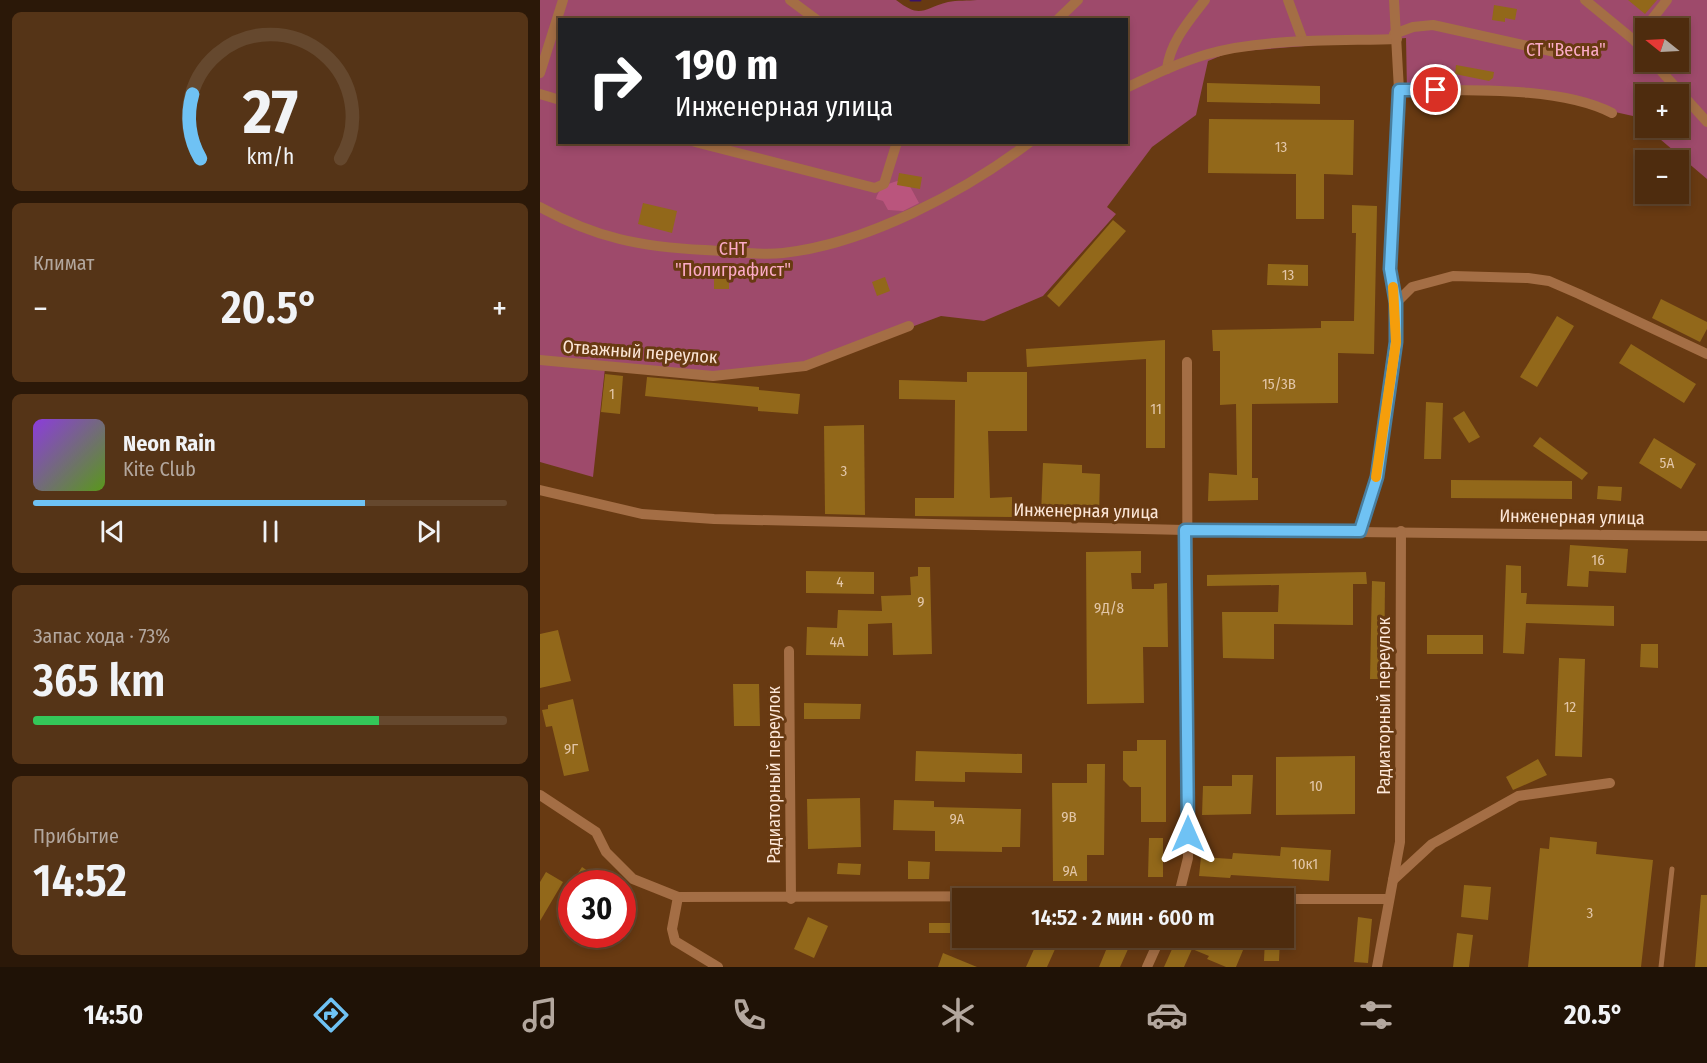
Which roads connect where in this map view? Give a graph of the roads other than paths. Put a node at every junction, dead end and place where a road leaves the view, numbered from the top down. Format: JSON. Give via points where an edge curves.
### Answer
{"nodes":[{"id":1,"x":790,"y":0,"type":"edge"},
{"id":2,"x":1078,"y":0,"type":"edge"},
{"id":3,"x":1205,"y":0,"type":"edge"},
{"id":4,"x":1288,"y":0,"type":"edge"},
{"id":5,"x":1394,"y":0,"type":"edge"},
{"id":6,"x":1585,"y":0,"type":"edge"},
{"id":7,"x":1666,"y":0,"type":"edge"},
{"id":8,"x":560,"y":1,"type":"edge"},
{"id":9,"x":814,"y":18,"type":"edge"},
{"id":10,"x":1059,"y":18,"type":"edge"},
{"id":11,"x":1652,"y":18,"type":"edge"},
{"id":12,"x":556,"y":33,"type":"edge"},
{"id":13,"x":1396,"y":37,"type":"junction"},
{"id":14,"x":1303,"y":41,"type":"junction"},
{"id":15,"x":1635,"y":41,"type":"edge"},
{"id":16,"x":1555,"y":52,"type":"dead end"},
{"id":17,"x":1167,"y":69,"type":"junction"},
{"id":18,"x":1662,"y":72,"type":"edge"},
{"id":19,"x":540,"y":73,"type":"edge"},
{"id":20,"x":1128,"y":87,"type":"edge"},
{"id":21,"x":1399,"y":90,"type":"junction"},
{"id":22,"x":540,"y":94,"type":"edge"},
{"id":23,"x":558,"y":99,"type":"edge"},
{"id":24,"x":1612,"y":113,"type":"dead end"},
{"id":25,"x":1707,"y":122,"type":"edge"},
{"id":26,"x":702,"y":144,"type":"edge"},
{"id":27,"x":896,"y":144,"type":"edge"},
{"id":28,"x":1027,"y":144,"type":"edge"},
{"id":29,"x":540,"y":207,"type":"edge"},
{"id":30,"x":1396,"y":303,"type":"junction"},
{"id":31,"x":909,"y":326,"type":"dead end"},
{"id":32,"x":1707,"y":354,"type":"edge"},
{"id":33,"x":540,"y":360,"type":"edge"},
{"id":34,"x":1186,"y":362,"type":"dead end"},
{"id":35,"x":540,"y":490,"type":"edge"},
{"id":36,"x":1185,"y":530,"type":"junction"},
{"id":37,"x":1360,"y":531,"type":"junction"},
{"id":38,"x":1401,"y":531,"type":"junction"},
{"id":39,"x":1707,"y":536,"type":"edge"},
{"id":40,"x":789,"y":651,"type":"dead end"},
{"id":41,"x":1610,"y":783,"type":"dead end"},
{"id":42,"x":540,"y":795,"type":"edge"},
{"id":43,"x":1672,"y":869,"type":"dead end"},
{"id":44,"x":1393,"y":880,"type":"junction"},
{"id":45,"x":1179,"y":888,"type":"edge"},
{"id":46,"x":678,"y":897,"type":"junction"},
{"id":47,"x":952,"y":898,"type":"edge"},
{"id":48,"x":791,"y":899,"type":"junction"},
{"id":49,"x":1294,"y":899,"type":"edge"},
{"id":50,"x":1389,"y":899,"type":"junction"},
{"id":51,"x":1156,"y":948,"type":"edge"},
{"id":52,"x":718,"y":967,"type":"edge"},
{"id":53,"x":1147,"y":967,"type":"edge"},
{"id":54,"x":1377,"y":967,"type":"edge"},
{"id":55,"x":1661,"y":967,"type":"edge"}],
"edges":[{"from":1,"to":9,"type":"street"},
{"from":2,"to":10,"type":"street"},
{"from":3,"to":17,"type":"street","via":[[1176,39]]},
{"from":4,"to":14,"type":"street"},
{"from":5,"to":13,"type":"street"},
{"from":6,"to":15,"type":"street"},
{"from":7,"to":11,"type":"street"},
{"from":8,"to":12,"type":"street"},
{"from":12,"to":19,"type":"street"},
{"from":13,"to":14,"type":"street"},
{"from":13,"to":16,"type":"street","via":[[1413,27],[1433,25]]},
{"from":13,"to":21,"type":"street"},
{"from":14,"to":17,"type":"street","via":[[1209,54]]},
{"from":17,"to":20,"type":"street"},
{"from":18,"to":25,"type":"street"},
{"from":21,"to":24,"type":"street","via":[[1539,94],[1594,104]]},
{"from":21,"to":30,"type":"street","via":[[1390,269]]},
{"from":22,"to":23,"type":"street"},
{"from":26,"to":27,"type":"street","via":[[875,188],[884,184]]},
{"from":28,"to":29,"type":"street","via":[[942,198],[857,236],[782,253],[678,249],[622,242],[568,223]]},
{"from":30,"to":32,"type":"street","via":[[1412,287],[1454,276],[1549,281]]},
{"from":30,"to":37,"type":"street","via":[[1396,342],[1377,477]]},
{"from":31,"to":33,"type":"street","name":"Отважный переулок","via":[[805,366],[713,376]]},
{"from":34,"to":36,"type":"street"},
{"from":35,"to":36,"type":"street","name":"Инженерная улица","via":[[642,514],[714,519]]},
{"from":36,"to":37,"type":"street","name":"Инженерная улица"},
{"from":36,"to":45,"type":"street","via":[[1188,858]]},
{"from":37,"to":38,"type":"street","name":"Инженерная улица"},
{"from":38,"to":39,"type":"street","name":"Инженерная улица"},
{"from":38,"to":44,"type":"street","name":"Радиаторный переулок","via":[[1400,842]]},
{"from":40,"to":48,"type":"street","name":"Радиаторный переулок"},
{"from":41,"to":44,"type":"street","via":[[1518,796],[1432,844]]},
{"from":42,"to":46,"type":"street","via":[[596,832],[606,852],[633,879]]},
{"from":43,"to":55,"type":"lane"},
{"from":44,"to":50,"type":"street","name":"Радиаторный переулок"},
{"from":46,"to":48,"type":"street"},
{"from":46,"to":52,"type":"street","via":[[672,929],[675,941]]},
{"from":47,"to":48,"type":"street"},
{"from":49,"to":50,"type":"street"},
{"from":50,"to":54,"type":"street","name":"Радиаторный переулок"},
{"from":51,"to":53,"type":"street"}]}
